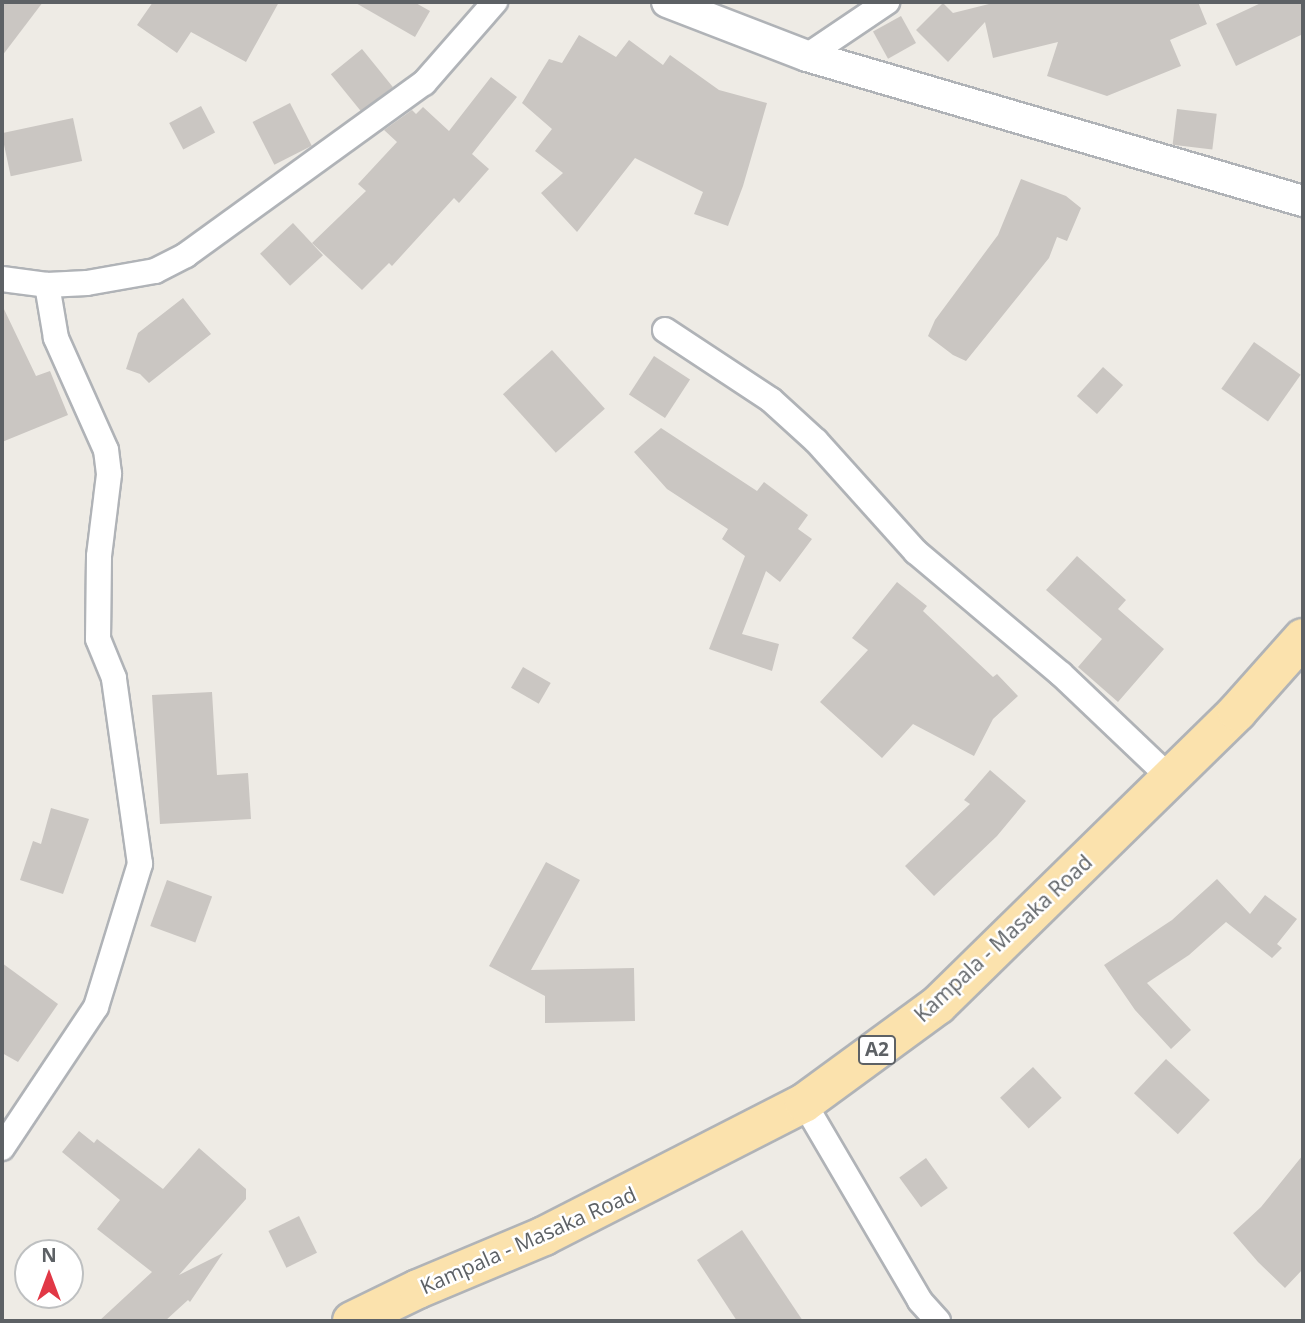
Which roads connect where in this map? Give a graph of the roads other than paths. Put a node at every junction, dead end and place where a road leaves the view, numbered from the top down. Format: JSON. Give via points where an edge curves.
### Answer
{"nodes":[{"id":1,"x":495,"y":2,"type":"edge"},
{"id":2,"x":667,"y":2,"type":"edge"},
{"id":3,"x":887,"y":2,"type":"edge"},
{"id":4,"x":807,"y":56,"type":"junction"},
{"id":5,"x":1303,"y":201,"type":"edge"},
{"id":6,"x":2,"y":279,"type":"edge"},
{"id":7,"x":47,"y":285,"type":"junction"},
{"id":8,"x":665,"y":330,"type":"dead end"},
{"id":9,"x":1303,"y":638,"type":"edge"},
{"id":10,"x":1169,"y":777,"type":"junction"},
{"id":11,"x":804,"y":1103,"type":"junction"},
{"id":12,"x":2,"y":1148,"type":"edge"},
{"id":13,"x":352,"y":1321,"type":"edge"},
{"id":14,"x":938,"y":1321,"type":"edge"}],
"edges":[{"from":1,"to":7,"type":"street","via":[[424,83],[186,255],[155,271]]},
{"from":2,"to":4,"type":"street"},
{"from":3,"to":4,"type":"street"},
{"from":4,"to":5,"type":"street"},
{"from":6,"to":7,"type":"street"},
{"from":7,"to":12,"type":"street","via":[[56,338],[106,450],[109,474],[99,556],[98,639],[114,678],[139,864],[96,1007]]},
{"from":8,"to":10,"type":"street","via":[[771,400],[816,442],[916,552],[1061,674]]},
{"from":9,"to":10,"type":"main road","name":"Kampala - Masaka Road","number":"A2","via":[[1237,712]]},
{"from":10,"to":11,"type":"main road","name":"Kampala - Masaka Road","number":"A2","via":[[938,1005]]},
{"from":11,"to":13,"type":"main road","name":"Kampala - Masaka Road","number":"A2","via":[[544,1236]]},
{"from":11,"to":14,"type":"street","via":[[920,1301]]}]}
